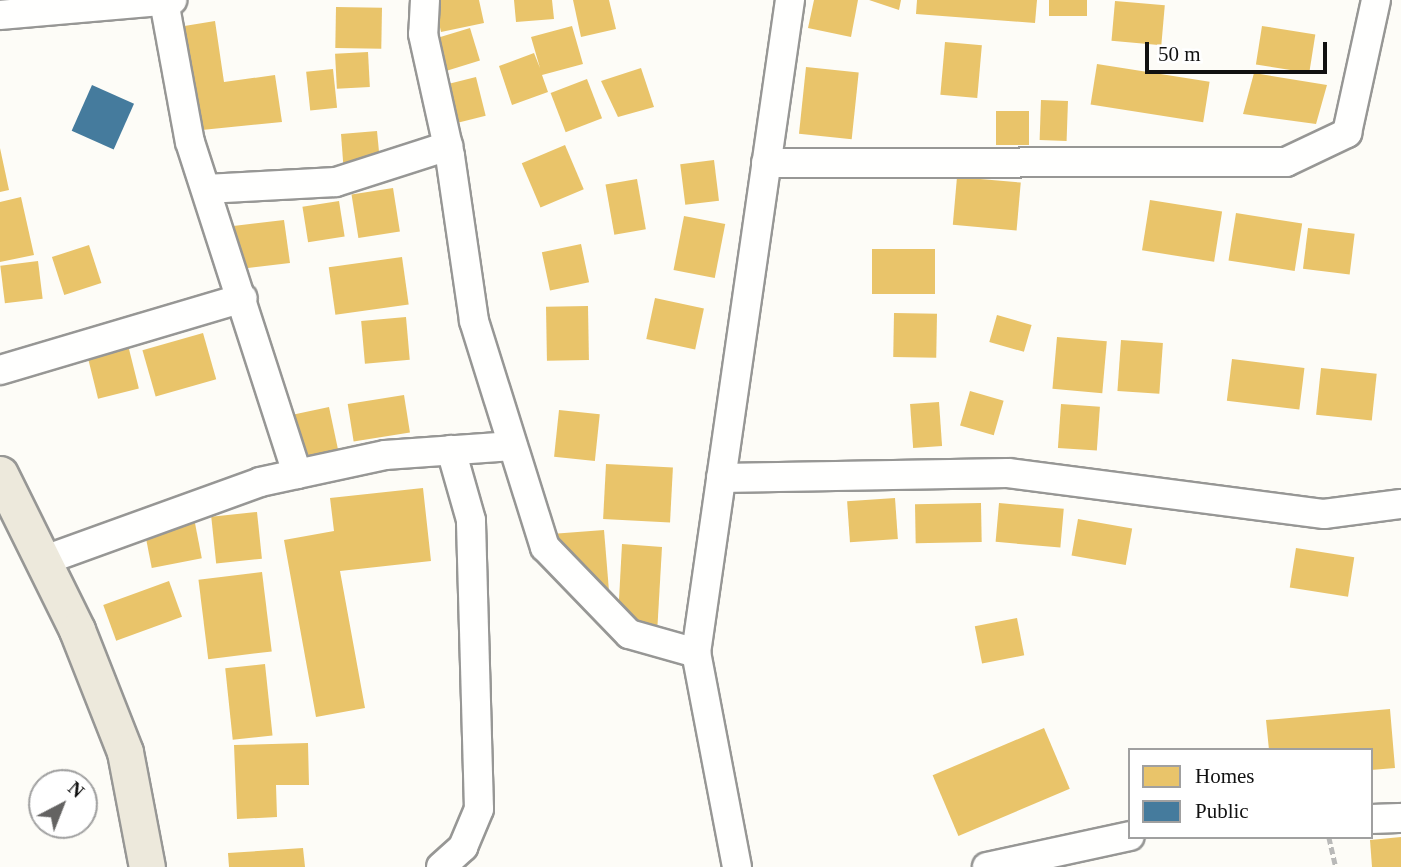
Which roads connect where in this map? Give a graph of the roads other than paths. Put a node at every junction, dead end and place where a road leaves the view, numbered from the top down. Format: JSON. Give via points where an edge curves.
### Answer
{"nodes":[{"id":1,"x":172,"y":0,"type":"edge"},
{"id":2,"x":425,"y":0,"type":"edge"},
{"id":3,"x":790,"y":0,"type":"edge"},
{"id":4,"x":1376,"y":0,"type":"edge"},
{"id":5,"x":164,"y":1,"type":"edge"},
{"id":6,"x":43,"y":6,"type":"edge"},
{"id":7,"x":0,"y":15,"type":"edge"},
{"id":8,"x":448,"y":146,"type":"junction"},
{"id":9,"x":766,"y":163,"type":"junction"},
{"id":10,"x":206,"y":189,"type":"junction"},
{"id":11,"x":243,"y":298,"type":"junction"},
{"id":12,"x":0,"y":370,"type":"edge"},
{"id":13,"x":513,"y":446,"type":"junction"},
{"id":14,"x":451,"y":450,"type":"junction"},
{"id":15,"x":0,"y":474,"type":"edge"},
{"id":16,"x":297,"y":474,"type":"junction"},
{"id":17,"x":720,"y":478,"type":"junction"},
{"id":18,"x":1401,"y":505,"type":"edge"},
{"id":19,"x":45,"y":560,"type":"junction"},
{"id":20,"x":696,"y":653,"type":"junction"},
{"id":21,"x":1373,"y":818,"type":"edge"},
{"id":22,"x":1401,"y":818,"type":"edge"},
{"id":23,"x":1128,"y":836,"type":"edge"},
{"id":24,"x":147,"y":867,"type":"edge"},
{"id":25,"x":441,"y":867,"type":"edge"},
{"id":26,"x":737,"y":867,"type":"edge"},
{"id":27,"x":987,"y":867,"type":"edge"}],
"edges":[{"from":1,"to":5,"type":"street"},
{"from":2,"to":8,"type":"street","via":[[423,34]]},
{"from":3,"to":9,"type":"street"},
{"from":4,"to":9,"type":"street","via":[[1347,133],[1286,162]]},
{"from":5,"to":6,"type":"street"},
{"from":5,"to":10,"type":"street","via":[[190,142]]},
{"from":6,"to":7,"type":"street"},
{"from":8,"to":10,"type":"street","via":[[336,182]]},
{"from":8,"to":13,"type":"street","via":[[474,321]]},
{"from":9,"to":17,"type":"street"},
{"from":10,"to":11,"type":"street"},
{"from":11,"to":12,"type":"street"},
{"from":11,"to":16,"type":"street"},
{"from":13,"to":14,"type":"street"},
{"from":13,"to":20,"type":"street","via":[[545,547],[629,634]]},
{"from":14,"to":16,"type":"street","via":[[385,455]]},
{"from":14,"to":25,"type":"street","via":[[471,520],[479,809],[463,847]]},
{"from":15,"to":19,"type":"main road"},
{"from":16,"to":19,"type":"street"},
{"from":17,"to":18,"type":"street","via":[[1008,473],[1324,513]]},
{"from":17,"to":20,"type":"street"},
{"from":19,"to":24,"type":"main road","via":[[125,752]]},
{"from":20,"to":26,"type":"street"},
{"from":21,"to":22,"type":"street"},
{"from":23,"to":27,"type":"street"}]}
